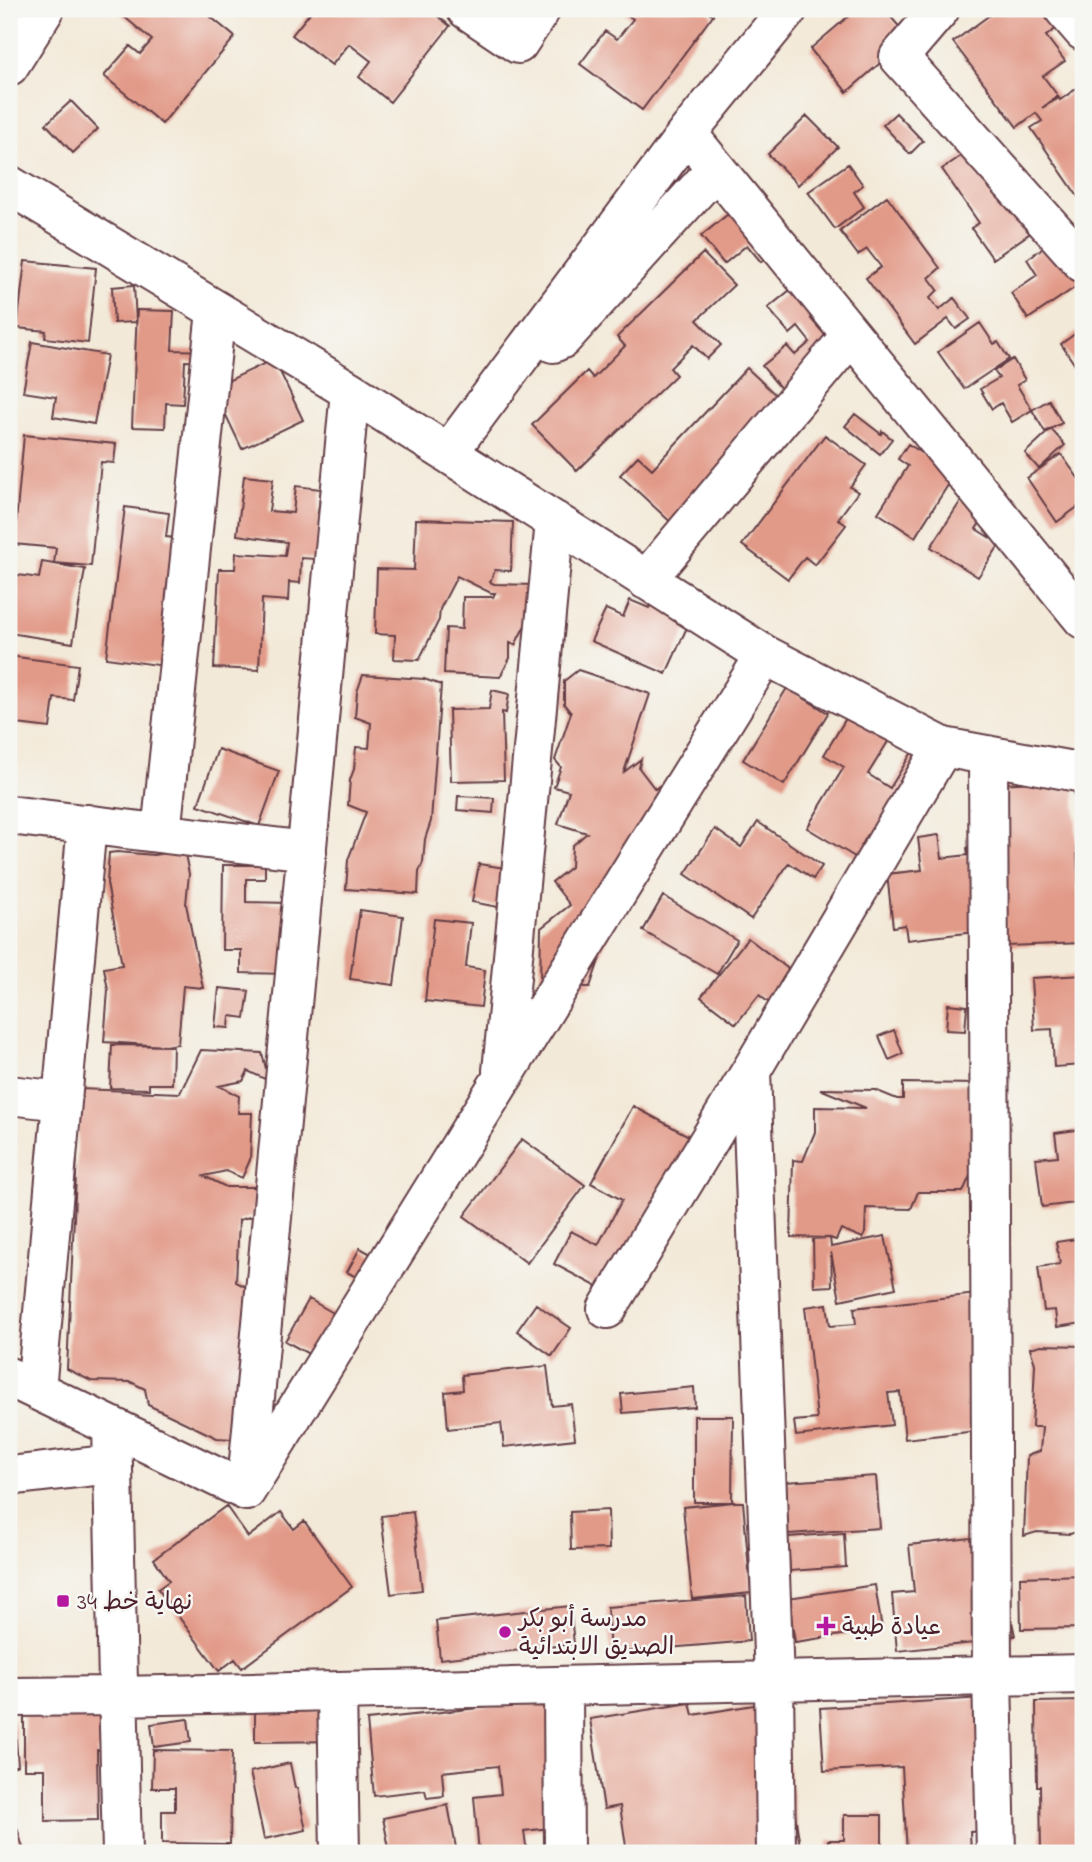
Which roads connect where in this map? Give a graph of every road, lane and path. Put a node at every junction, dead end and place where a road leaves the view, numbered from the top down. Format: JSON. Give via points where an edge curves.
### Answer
{"nodes":[{"id":1,"x":45,"y":9,"type":"edge"},
{"id":2,"x":466,"y":9,"type":"edge"},
{"id":3,"x":541,"y":9,"type":"edge"},
{"id":4,"x":788,"y":9,"type":"edge"},
{"id":5,"x":940,"y":9,"type":"edge"},
{"id":6,"x":1064,"y":9,"type":"edge"},
{"id":7,"x":1083,"y":31,"type":"edge"},
{"id":8,"x":9,"y":66,"type":"edge"},
{"id":9,"x":687,"y":133,"type":"junction"},
{"id":10,"x":716,"y":169,"type":"junction"},
{"id":11,"x":10,"y":197,"type":"edge"},
{"id":12,"x":1078,"y":245,"type":"edge"},
{"id":13,"x":216,"y":311,"type":"junction"},
{"id":14,"x":851,"y":335,"type":"junction"},
{"id":15,"x":517,"y":361,"type":"junction"},
{"id":16,"x":350,"y":391,"type":"junction"},
{"id":17,"x":448,"y":453,"type":"junction"},
{"id":18,"x":555,"y":522,"type":"junction"},
{"id":19,"x":646,"y":580,"type":"junction"},
{"id":20,"x":1083,"y":619,"type":"edge"},
{"id":21,"x":765,"y":655,"type":"junction"},
{"id":22,"x":943,"y":747,"type":"junction"},
{"id":23,"x":988,"y":755,"type":"junction"},
{"id":24,"x":1083,"y":773,"type":"edge"},
{"id":25,"x":9,"y":815,"type":"edge"},
{"id":26,"x":88,"y":824,"type":"junction"},
{"id":27,"x":162,"y":833,"type":"junction"},
{"id":28,"x":307,"y":850,"type":"junction"},
{"id":29,"x":751,"y":1071,"type":"junction"},
{"id":30,"x":502,"y":1080,"type":"junction"},
{"id":31,"x":9,"y":1095,"type":"edge"},
{"id":32,"x":62,"y":1101,"type":"junction"},
{"id":33,"x":607,"y":1309,"type":"dead end"},
{"id":34,"x":22,"y":1383,"type":"edge"},
{"id":35,"x":112,"y":1427,"type":"junction"},
{"id":36,"x":113,"y":1464,"type":"junction"},
{"id":37,"x":9,"y":1476,"type":"edge"},
{"id":38,"x":246,"y":1492,"type":"junction"},
{"id":39,"x":1083,"y":1674,"type":"edge"},
{"id":40,"x":992,"y":1676,"type":"junction"},
{"id":41,"x":774,"y":1680,"type":"junction"},
{"id":42,"x":563,"y":1686,"type":"junction"},
{"id":43,"x":337,"y":1691,"type":"junction"},
{"id":44,"x":119,"y":1696,"type":"junction"},
{"id":45,"x":9,"y":1697,"type":"edge"},
{"id":46,"x":122,"y":1853,"type":"edge"},
{"id":47,"x":340,"y":1853,"type":"edge"},
{"id":48,"x":564,"y":1853,"type":"edge"},
{"id":49,"x":776,"y":1853,"type":"edge"},
{"id":50,"x":996,"y":1853,"type":"edge"}],
"edges":[{"from":1,"to":8,"type":"street"},
{"from":2,"to":3,"type":"street","via":[[518,44]]},
{"from":4,"to":9,"type":"street"},
{"from":5,"to":12,"type":"street","via":[[899,57]]},
{"from":6,"to":7,"type":"street"},
{"from":9,"to":10,"type":"street"},
{"from":9,"to":15,"type":"street"},
{"from":10,"to":14,"type":"street"},
{"from":10,"to":15,"type":"street","via":[[562,339]]},
{"from":11,"to":13,"type":"street"},
{"from":13,"to":16,"type":"street"},
{"from":13,"to":27,"type":"street"},
{"from":14,"to":19,"type":"street"},
{"from":14,"to":20,"type":"street"},
{"from":15,"to":17,"type":"street"},
{"from":16,"to":17,"type":"street"},
{"from":16,"to":28,"type":"street"},
{"from":17,"to":18,"type":"street"},
{"from":18,"to":19,"type":"street"},
{"from":18,"to":30,"type":"street"},
{"from":19,"to":21,"type":"street"},
{"from":21,"to":22,"type":"street"},
{"from":21,"to":30,"type":"street"},
{"from":22,"to":23,"type":"street"},
{"from":22,"to":29,"type":"street"},
{"from":23,"to":24,"type":"street"},
{"from":23,"to":40,"type":"street"},
{"from":25,"to":26,"type":"street"},
{"from":26,"to":27,"type":"street"},
{"from":26,"to":32,"type":"street"},
{"from":27,"to":28,"type":"street"},
{"from":28,"to":38,"type":"street"},
{"from":29,"to":33,"type":"street"},
{"from":29,"to":41,"type":"street"},
{"from":30,"to":38,"type":"street"},
{"from":31,"to":32,"type":"street"},
{"from":32,"to":34,"type":"street"},
{"from":34,"to":35,"type":"street"},
{"from":35,"to":36,"type":"street"},
{"from":35,"to":38,"type":"street"},
{"from":36,"to":37,"type":"street"},
{"from":36,"to":44,"type":"street"},
{"from":39,"to":40,"type":"street"},
{"from":40,"to":41,"type":"street"},
{"from":40,"to":50,"type":"street"},
{"from":41,"to":42,"type":"street"},
{"from":41,"to":49,"type":"street"},
{"from":42,"to":43,"type":"street"},
{"from":42,"to":48,"type":"street"},
{"from":43,"to":44,"type":"street"},
{"from":43,"to":47,"type":"street"},
{"from":44,"to":45,"type":"street"},
{"from":44,"to":46,"type":"street"}]}
